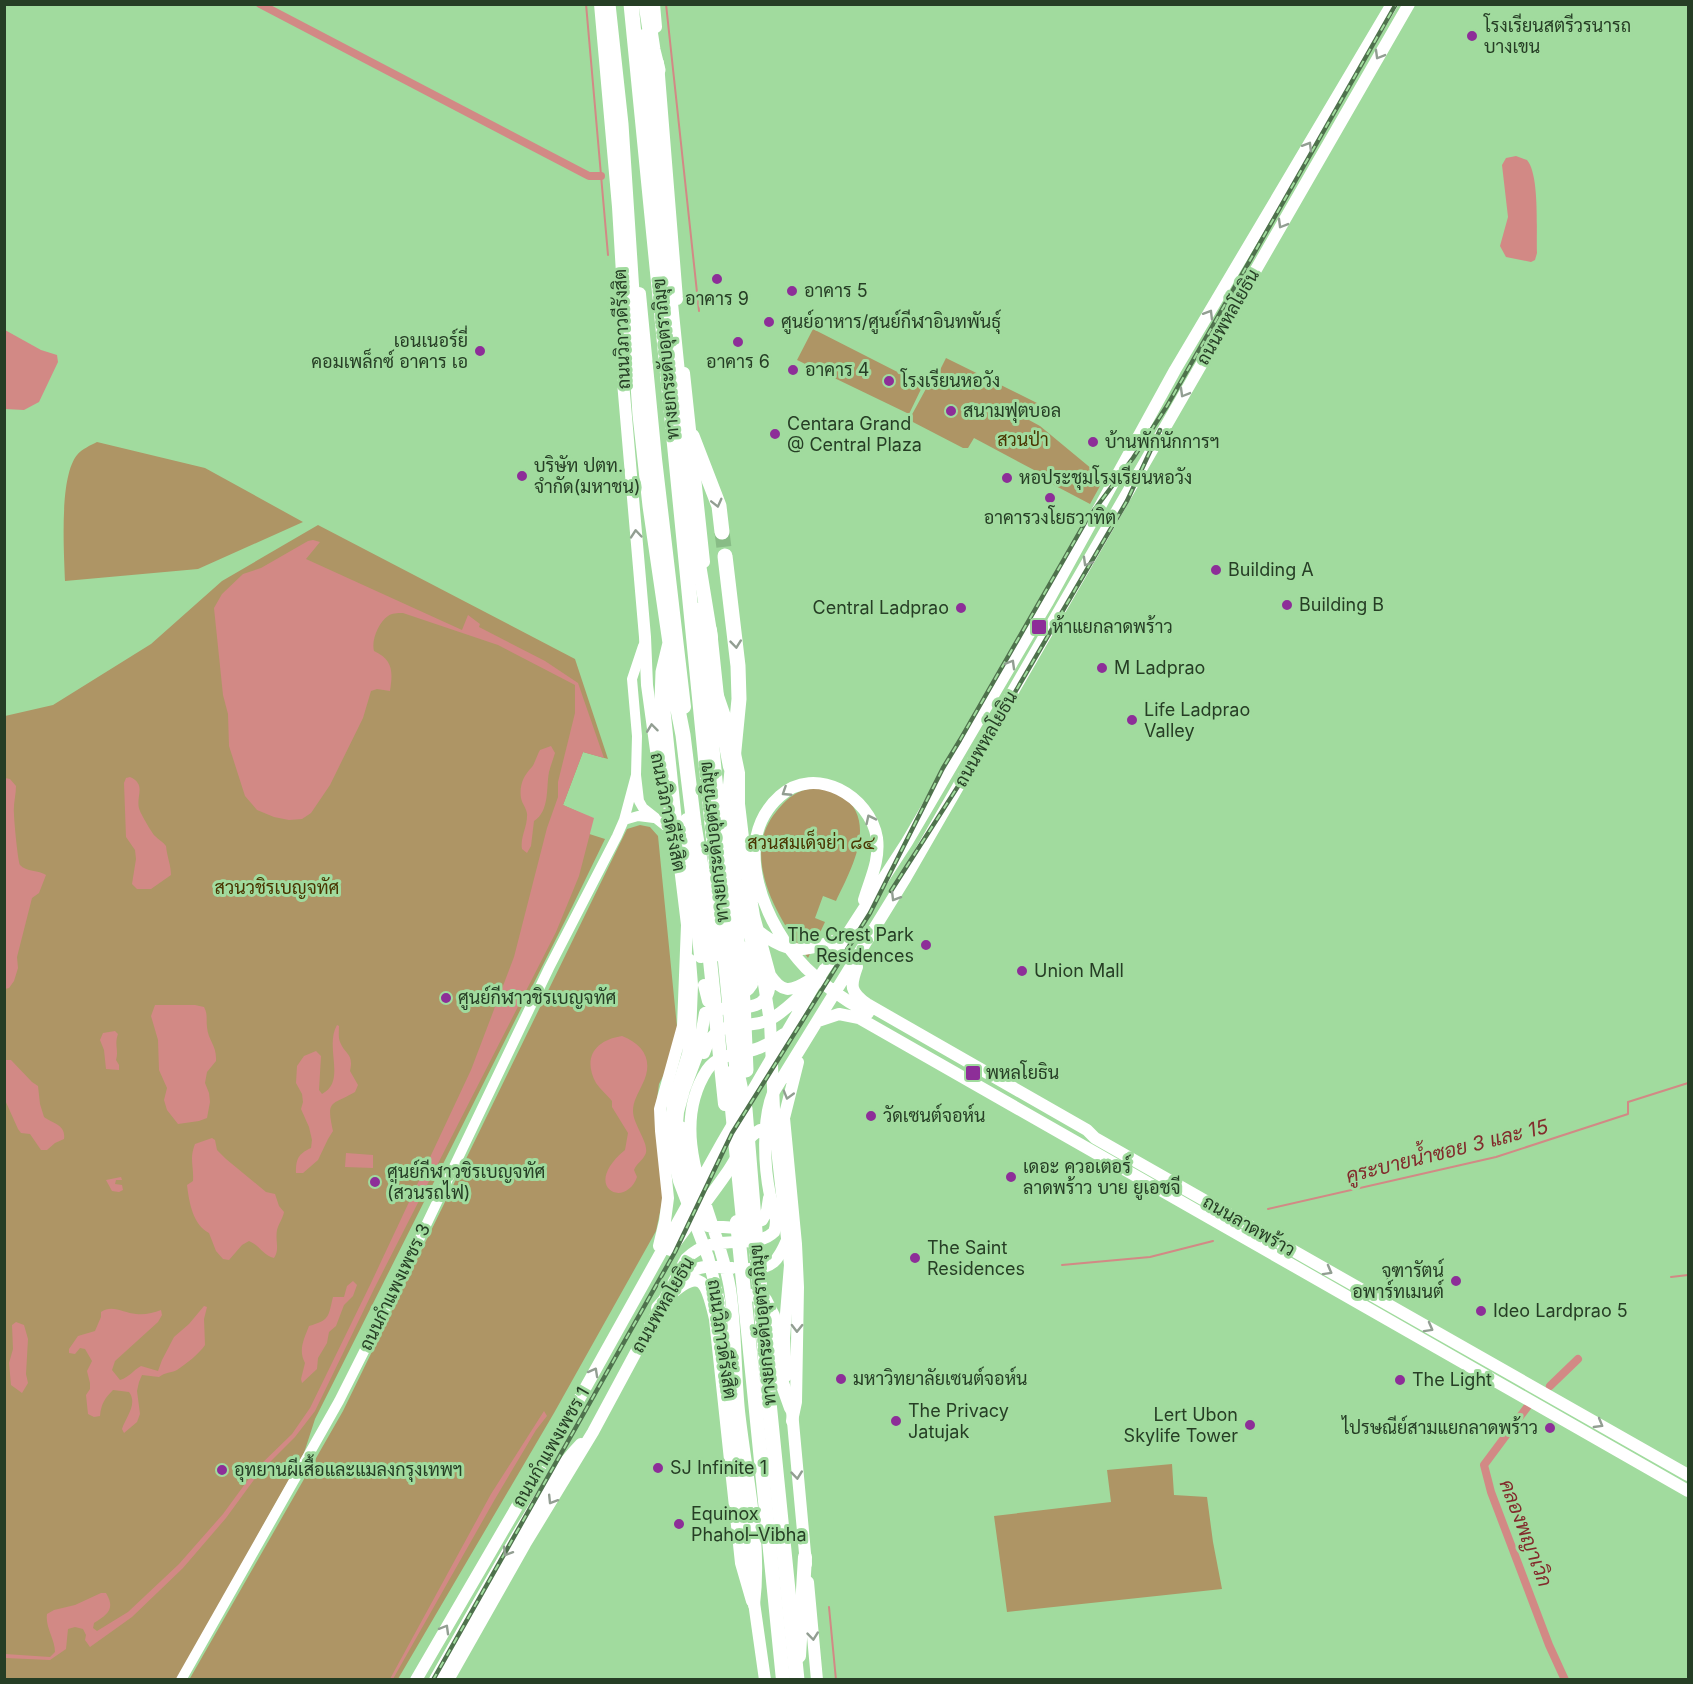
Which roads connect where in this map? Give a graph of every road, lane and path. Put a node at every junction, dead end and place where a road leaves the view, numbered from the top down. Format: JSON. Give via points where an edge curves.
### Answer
{"nodes":[{"id":1,"x":600,"y":4,"type":"edge"},
{"id":2,"x":608,"y":4,"type":"edge"},
{"id":3,"x":613,"y":4,"type":"edge"},
{"id":4,"x":622,"y":4,"type":"edge"},
{"id":5,"x":631,"y":4,"type":"edge"},
{"id":6,"x":641,"y":4,"type":"edge"},
{"id":7,"x":646,"y":4,"type":"edge"},
{"id":8,"x":654,"y":4,"type":"edge"},
{"id":9,"x":1392,"y":4,"type":"edge"},
{"id":10,"x":1409,"y":4,"type":"edge"},
{"id":11,"x":658,"y":70,"type":"junction"},
{"id":12,"x":618,"y":207,"type":"junction"},
{"id":13,"x":634,"y":218,"type":"junction"},
{"id":14,"x":1225,"y":289,"type":"junction"},
{"id":15,"x":1239,"y":297,"type":"junction"},
{"id":16,"x":626,"y":340,"type":"junction"},
{"id":17,"x":1193,"y":341,"type":"junction"},
{"id":18,"x":1208,"y":350,"type":"junction"},
{"id":19,"x":692,"y":436,"type":"junction"},
{"id":20,"x":688,"y":500,"type":"junction"},
{"id":21,"x":723,"y":532,"type":"tunnel mouth"},
{"id":22,"x":725,"y":556,"type":"tunnel mouth"},
{"id":23,"x":674,"y":624,"type":"junction"},
{"id":24,"x":645,"y":637,"type":"junction"},
{"id":25,"x":711,"y":638,"type":"junction"},
{"id":26,"x":717,"y":693,"type":"junction"},
{"id":27,"x":721,"y":725,"type":"junction"},
{"id":28,"x":728,"y":760,"type":"junction"},
{"id":29,"x":636,"y":775,"type":"junction"},
{"id":30,"x":739,"y":804,"type":"junction"},
{"id":31,"x":654,"y":818,"type":"junction"},
{"id":32,"x":624,"y":820,"type":"junction"},
{"id":33,"x":681,"y":822,"type":"junction"},
{"id":34,"x":677,"y":846,"type":"junction"},
{"id":35,"x":680,"y":866,"type":"junction"},
{"id":36,"x":860,"y":916,"type":"junction"},
{"id":37,"x":710,"y":922,"type":"junction"},
{"id":38,"x":687,"y":925,"type":"junction"},
{"id":39,"x":757,"y":930,"type":"junction"},
{"id":40,"x":846,"y":937,"type":"junction"},
{"id":41,"x":863,"y":949,"type":"junction"},
{"id":42,"x":826,"y":966,"type":"junction"},
{"id":43,"x":770,"y":975,"type":"junction"},
{"id":44,"x":815,"y":984,"type":"junction"},
{"id":45,"x":698,"y":985,"type":"junction"},
{"id":46,"x":718,"y":1009,"type":"junction"},
{"id":47,"x":877,"y":1010,"type":"junction"},
{"id":48,"x":818,"y":1021,"type":"junction"},
{"id":49,"x":868,"y":1023,"type":"junction"},
{"id":50,"x":787,"y":1031,"type":"junction"},
{"id":51,"x":705,"y":1035,"type":"junction"},
{"id":52,"x":802,"y":1048,"type":"junction"},
{"id":53,"x":745,"y":1109,"type":"junction"},
{"id":54,"x":784,"y":1118,"type":"junction"},
{"id":55,"x":771,"y":1130,"type":"junction"},
{"id":56,"x":661,"y":1131,"type":"junction"},
{"id":57,"x":1095,"y":1138,"type":"junction"},
{"id":58,"x":787,"y":1144,"type":"junction"},
{"id":59,"x":727,"y":1173,"type":"junction"},
{"id":60,"x":768,"y":1173,"type":"junction"},
{"id":61,"x":668,"y":1181,"type":"junction"},
{"id":62,"x":770,"y":1194,"type":"junction"},
{"id":63,"x":691,"y":1199,"type":"junction"},
{"id":64,"x":693,"y":1217,"type":"junction"},
{"id":65,"x":738,"y":1228,"type":"junction"},
{"id":66,"x":787,"y":1240,"type":"junction"},
{"id":67,"x":697,"y":1249,"type":"junction"},
{"id":68,"x":653,"y":1265,"type":"junction"},
{"id":69,"x":745,"y":1294,"type":"junction"},
{"id":70,"x":669,"y":1296,"type":"junction"},
{"id":71,"x":658,"y":1308,"type":"junction"},
{"id":72,"x":715,"y":1319,"type":"junction"},
{"id":73,"x":1482,"y":1357,"type":"junction"},
{"id":74,"x":1474,"y":1370,"type":"junction"},
{"id":75,"x":1516,"y":1377,"type":"junction"},
{"id":76,"x":1509,"y":1389,"type":"junction"},
{"id":77,"x":792,"y":1414,"type":"junction"},
{"id":78,"x":593,"y":1432,"type":"junction"},
{"id":79,"x":1689,"y":1475,"type":"edge"},
{"id":80,"x":1689,"y":1491,"type":"edge"},
{"id":81,"x":805,"y":1557,"type":"junction"},
{"id":82,"x":754,"y":1605,"type":"junction"},
{"id":83,"x":799,"y":1659,"type":"junction"},
{"id":84,"x":782,"y":1664,"type":"junction"},
{"id":85,"x":181,"y":1680,"type":"edge"},
{"id":86,"x":416,"y":1680,"type":"edge"},
{"id":87,"x":435,"y":1680,"type":"edge"},
{"id":88,"x":448,"y":1680,"type":"edge"},
{"id":89,"x":765,"y":1680,"type":"edge"},
{"id":90,"x":783,"y":1680,"type":"edge"},
{"id":91,"x":789,"y":1680,"type":"edge"},
{"id":92,"x":799,"y":1680,"type":"edge"},
{"id":93,"x":817,"y":1680,"type":"edge"}],
"edges":[{"from":1,"to":12,"type":"main road","name":"ถนนวิภาวดีรังสิต"},
{"from":2,"to":33,"type":"highway","via":[[621,124],[640,415],[670,643],[662,701]]},
{"from":3,"to":13,"type":"highway","name":"ถนนวิภาวดีรังสิต"},
{"from":4,"to":37,"type":"highway","name":"ทางยกระดับอุตราภิมุข"},
{"from":5,"to":53,"type":"highway","name":"ทางยกระดับอุตราภิมุข","via":[[733,1037]]},
{"from":6,"to":20,"type":"highway"},
{"from":7,"to":11,"type":"highway"},
{"from":8,"to":11,"type":"main road"},
{"from":14,"to":9,"type":"main road","name":"ถนนพหลโยธิน","one_way":true},
{"from":10,"to":15,"type":"main road","name":"ถนนพหลโยธิน","one_way":true},
{"from":11,"to":19,"type":"main road","via":[[678,318]]},
{"from":12,"to":13,"type":"highway"},
{"from":12,"to":16,"type":"main road","name":"ถนนวิภาวดีรังสิต"},
{"from":13,"to":23,"type":"highway","name":"ถนนวิภาวดีรังสิต"},
{"from":14,"to":15,"type":"main road"},
{"from":17,"to":14,"type":"main road","name":"ถนนพหลโยธิน","one_way":true},
{"from":15,"to":18,"type":"main road","name":"ถนนพหลโยธิน"},
{"from":24,"to":16,"type":"main road","name":"ถนนวิภาวดีรังสิต","one_way":true,"via":[[623,381]]},
{"from":16,"to":37,"type":"highway","via":[[656,608],[675,688]]},
{"from":17,"to":18,"type":"main road"},
{"from":36,"to":17,"type":"main road","name":"ถนนพหลโยธิน","one_way":true,"via":[[1047,603]]},
{"from":18,"to":41,"type":"main road","name":"ถนนพหลโยธิน","one_way":true},
{"from":19,"to":21,"type":"highway","one_way":true,"via":[[714,489]]},
{"from":19,"to":25,"type":"main road"},
{"from":20,"to":25,"type":"highway"},
{"from":20,"to":83,"type":"highway","via":[[760,1199],[772,1402]]},
{"from":22,"to":53,"type":"highway","one_way":true,"via":[[740,699],[726,831],[743,1001]]},
{"from":23,"to":33,"type":"highway"},
{"from":23,"to":84,"type":"highway","name":"ถนนวิภาวดีรังสิต"},
{"from":24,"to":29,"type":"street","name":"ถนนกำแพงเพชร 3","via":[[632,679]]},
{"from":33,"to":24,"type":"main road","name":"ถนนวิภาวดีรังสิต","one_way":true,"via":[[655,754]]},
{"from":25,"to":26,"type":"main road"},
{"from":26,"to":27,"type":"main road"},
{"from":26,"to":30,"type":"main road","via":[[740,773]]},
{"from":27,"to":28,"type":"main road"},
{"from":27,"to":45,"type":"highway","via":[[721,769],[736,924],[751,984],[741,994],[726,996],[716,996]]},
{"from":28,"to":30,"type":"main road"},
{"from":28,"to":66,"type":"main road","via":[[742,910],[764,984],[770,1022],[775,1131]]},
{"from":29,"to":31,"type":"street","name":"ถนนกำแพงเพชร 3","via":[[639,801]]},
{"from":29,"to":32,"type":"street","name":"ถนนกำแพงเพชร 3"},
{"from":30,"to":39,"type":"main road"},
{"from":31,"to":32,"type":"street","via":[[638,816]]},
{"from":31,"to":34,"type":"street","name":"ถนนกำแพงเพชร 3","via":[[667,827]]},
{"from":32,"to":85,"type":"street","name":"ถนนกำแพงเพชร 3","via":[[339,1401]]},
{"from":33,"to":34,"type":"main road","name":"ถนนวิภาวดีรังสิต"},
{"from":33,"to":35,"type":"highway"},
{"from":33,"to":45,"type":"highway"},
{"from":34,"to":35,"type":"main road","name":"ถนนวิภาวดีรังสิต"},
{"from":35,"to":38,"type":"main road","name":"ถนนวิภาวดีรังสิต"},
{"from":36,"to":40,"type":"main road","name":"ถนนพหลโยธิน"},
{"from":36,"to":57,"type":"main road","one_way":true,"via":[[877,862],[877,841],[870,817],[833,786],[819,783],[794,787],[779,796],[764,815],[754,860],[775,924],[806,968],[847,1002],[1084,1136]]},
{"from":37,"to":91,"type":"highway","name":"ทางยกระดับอุตราภิมุข"},
{"from":38,"to":45,"type":"main road","name":"ถนนวิภาวดีรังสิต"},
{"from":38,"to":56,"type":"main road","via":[[683,1026],[663,1096]]},
{"from":39,"to":40,"type":"main road","via":[[780,946],[797,950]]},
{"from":39,"to":43,"type":"main road"},
{"from":40,"to":42,"type":"main road","name":"ถนนพหลโยธิน"},
{"from":41,"to":47,"type":"main road","name":"ถนนลาดพร้าว","via":[[852,986],[860,999]]},
{"from":41,"to":48,"type":"main road","name":"ถนนพหลโยธิน"},
{"from":42,"to":43,"type":"main road","via":[[795,989],[777,986]]},
{"from":42,"to":44,"type":"main road","name":"ถนนพหลโยธิน"},
{"from":43,"to":46,"type":"main road","via":[[769,992],[758,1005]]},
{"from":44,"to":50,"type":"main road","name":"ถนนพหลโยธิน"},
{"from":44,"to":51,"type":"main road","via":[[770,1019]]},
{"from":45,"to":46,"type":"main road"},
{"from":45,"to":82,"type":"main road","name":"ถนนวิภาวดีรังสิต","via":[[688,1054],[674,1095],[670,1133],[679,1181],[708,1257],[719,1301]]},
{"from":46,"to":51,"type":"main road","via":[[705,1013]]},
{"from":47,"to":49,"type":"main road","via":[[868,1014]]},
{"from":47,"to":57,"type":"main road","name":"ถนนลาดพร้าว"},
{"from":48,"to":49,"type":"main road","name":"ถนนลาดพร้าว","via":[[839,1014]]},
{"from":48,"to":52,"type":"main road","name":"ถนนพหลโยธิน"},
{"from":49,"to":74,"type":"main road","name":"ถนนลาดพร้าว"},
{"from":50,"to":63,"type":"main road","name":"ถนนพหลโยธิน"},
{"from":50,"to":82,"type":"main road","via":[[767,1045],[714,1062],[705,1073],[691,1124],[692,1150],[727,1275],[757,1562]]},
{"from":51,"to":56,"type":"main road","via":[[684,1090],[676,1135],[669,1139]]},
{"from":51,"to":63,"type":"main road","via":[[682,1124],[681,1147]]},
{"from":52,"to":54,"type":"main road","one_way":true},
{"from":52,"to":55,"type":"main road","name":"ถนนพหลโยธิน","via":[[773,1093],[766,1115]]},
{"from":53,"to":92,"type":"highway","name":"ทางยกระดับอุตราภิมุข","via":[[769,1402]]},
{"from":54,"to":55,"type":"main road"},
{"from":54,"to":58,"type":"main road"},
{"from":55,"to":58,"type":"main road"},
{"from":55,"to":59,"type":"main road","name":"ถนนกำแพงเพชร 1","via":[[755,1134]]},
{"from":55,"to":60,"type":"main road","name":"ถนนพหลโยธิน","via":[[766,1145]]},
{"from":56,"to":61,"type":"main road"},
{"from":57,"to":73,"type":"main road","name":"ถนนลาดพร้าว","one_way":true},
{"from":58,"to":77,"type":"main road","one_way":true,"via":[[798,1287],[796,1402]]},
{"from":59,"to":60,"type":"main road","via":[[736,1164],[749,1160]]},
{"from":59,"to":64,"type":"main road","name":"ถนนกำแพงเพชร 1"},
{"from":60,"to":62,"type":"main road","name":"ถนนพหลโยธิน"},
{"from":61,"to":64,"type":"main road","via":[[673,1196]]},
{"from":61,"to":68,"type":"main road","via":[[666,1221]]},
{"from":62,"to":65,"type":"main road","via":[[762,1220]]},
{"from":62,"to":67,"type":"main road","name":"ถนนพหลโยธิน","via":[[777,1219],[770,1236],[723,1241]]},
{"from":63,"to":64,"type":"main road"},
{"from":64,"to":65,"type":"main road","via":[[718,1228]]},
{"from":64,"to":68,"type":"main road","name":"ถนนกำแพงเพชร 1"},
{"from":65,"to":67,"type":"main road"},
{"from":66,"to":70,"type":"main road","via":[[780,1257],[768,1266],[702,1266],[689,1272]]},
{"from":66,"to":77,"type":"main road","via":[[790,1265],[784,1353]]},
{"from":67,"to":71,"type":"main road","name":"ถนนพหลโยธิน","via":[[681,1266]]},
{"from":86,"to":68,"type":"main road","name":"ถนนกำแพงเพชร 1","one_way":true},
{"from":69,"to":72,"type":"main road","via":[[723,1300],[717,1306]]},
{"from":69,"to":77,"type":"highway","via":[[765,1300],[773,1316],[781,1380]]},
{"from":69,"to":84,"type":"highway","via":[[739,1314],[772,1633]]},
{"from":70,"to":71,"type":"highway"},
{"from":70,"to":72,"type":"main road","via":[[686,1282],[702,1283],[708,1290]]},
{"from":71,"to":78,"type":"main road","name":"ถนนพหลโยธิน"},
{"from":72,"to":82,"type":"main road","via":[[741,1563]]},
{"from":73,"to":74,"type":"main road"},
{"from":73,"to":75,"type":"main road","name":"ถนนลาดพร้าว"},
{"from":74,"to":76,"type":"main road","name":"ถนนลาดพร้าว"},
{"from":75,"to":76,"type":"main road"},
{"from":75,"to":79,"type":"main road","name":"ถนนลาดพร้าว","one_way":true},
{"from":76,"to":80,"type":"main road","name":"ถนนลาดพร้าว"},
{"from":77,"to":81,"type":"main road","one_way":true},
{"from":78,"to":87,"type":"main road","name":"ถนนพหลโยธิน","one_way":true,"via":[[549,1484]]},
{"from":78,"to":88,"type":"main road","name":"ถนนพหลโยธิน","one_way":true},
{"from":81,"to":83,"type":"highway"},
{"from":81,"to":93,"type":"main road","one_way":true},
{"from":82,"to":89,"type":"main road","name":"ถนนวิภาวดีรังสิต"},
{"from":83,"to":92,"type":"highway"},
{"from":84,"to":90,"type":"highway","name":"ถนนวิภาวดีรังสิต"}]}
